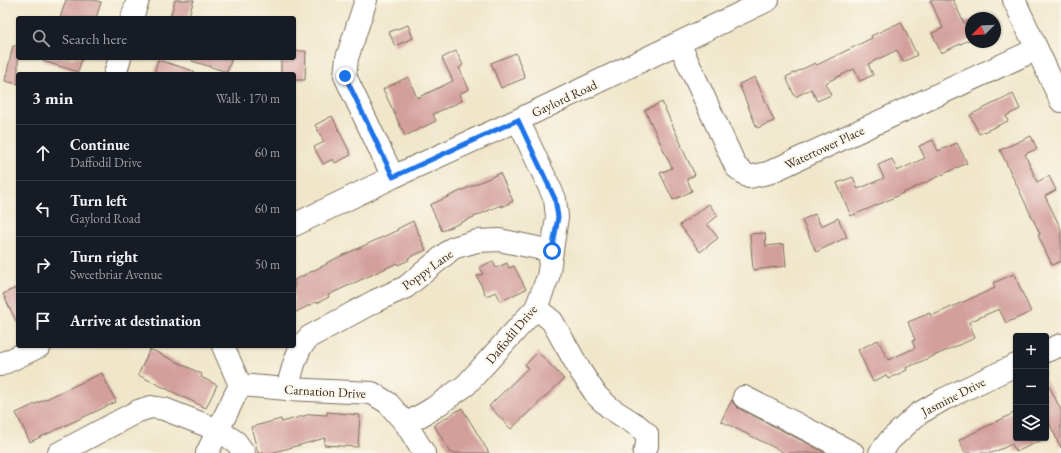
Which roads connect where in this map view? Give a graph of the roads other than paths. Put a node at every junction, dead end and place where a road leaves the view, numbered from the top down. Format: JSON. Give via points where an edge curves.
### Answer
{"nodes":[{"id":1,"x":138,"y":0,"type":"edge"},
{"id":2,"x":366,"y":0,"type":"edge"},
{"id":3,"x":768,"y":0,"type":"edge"},
{"id":4,"x":1014,"y":0,"type":"edge"},
{"id":5,"x":133,"y":16,"type":"edge"},
{"id":6,"x":679,"y":43,"type":"junction"},
{"id":7,"x":1037,"y":49,"type":"junction"},
{"id":8,"x":119,"y":60,"type":"edge"},
{"id":9,"x":116,"y":72,"type":"edge"},
{"id":10,"x":1061,"y":101,"type":"edge"},
{"id":11,"x":518,"y":120,"type":"junction"},
{"id":12,"x":393,"y":177,"type":"junction"},
{"id":13,"x":296,"y":225,"type":"edge"},
{"id":14,"x":552,"y":251,"type":"junction"},
{"id":15,"x":536,"y":308,"type":"junction"},
{"id":16,"x":1061,"y":345,"type":"edge"},
{"id":17,"x":36,"y":348,"type":"edge"},
{"id":18,"x":224,"y":348,"type":"edge"},
{"id":19,"x":1049,"y":351,"type":"edge"},
{"id":20,"x":0,"y":365,"type":"edge"},
{"id":21,"x":1013,"y":366,"type":"edge"},
{"id":22,"x":240,"y":385,"type":"junction"},
{"id":23,"x":287,"y":389,"type":"junction"},
{"id":24,"x":744,"y":397,"type":"dead end"},
{"id":25,"x":406,"y":424,"type":"junction"},
{"id":26,"x":218,"y":430,"type":"junction"},
{"id":27,"x":59,"y":453,"type":"edge"},
{"id":28,"x":207,"y":453,"type":"edge"},
{"id":29,"x":244,"y":453,"type":"edge"},
{"id":30,"x":424,"y":453,"type":"edge"},
{"id":31,"x":644,"y":453,"type":"edge"},
{"id":32,"x":853,"y":453,"type":"edge"},
{"id":33,"x":880,"y":453,"type":"edge"}],
"edges":[{"from":1,"to":5,"type":"street"},
{"from":2,"to":12,"type":"street","via":[[345,76]]},
{"from":3,"to":6,"type":"street","name":"Gaylord Road"},
{"from":4,"to":7,"type":"street"},
{"from":6,"to":7,"type":"street","name":"Watertower Place","via":[[736,167],[749,177],[768,172]]},
{"from":6,"to":11,"type":"street","name":"Gaylord Road"},
{"from":7,"to":10,"type":"street"},
{"from":8,"to":9,"type":"street"},
{"from":11,"to":12,"type":"street","name":"Gaylord Road"},
{"from":11,"to":14,"type":"street","name":"Daffodil Drive","via":[[555,199],[558,217]]},
{"from":12,"to":13,"type":"street","name":"Gaylord Road"},
{"from":14,"to":15,"type":"street","name":"Daffodil Drive","via":[[548,276]]},
{"from":14,"to":23,"type":"street","name":"Poppy Lane","via":[[499,240],[477,241],[453,248],[406,286],[375,300],[309,337],[300,348]]},
{"from":15,"to":25,"type":"street","name":"Daffodil Drive","via":[[466,385]]},
{"from":15,"to":31,"type":"street","via":[[552,321],[598,396],[610,408],[647,434]]},
{"from":16,"to":19,"type":"street"},
{"from":17,"to":20,"type":"street"},
{"from":18,"to":22,"type":"street"},
{"from":21,"to":33,"type":"street","name":"Jasmine Drive","via":[[918,414]]},
{"from":22,"to":23,"type":"street","name":"Carnation Drive"},
{"from":22,"to":26,"type":"street"},
{"from":23,"to":25,"type":"street","name":"Carnation Drive","via":[[372,393],[388,403]]},
{"from":24,"to":32,"type":"street"},
{"from":25,"to":30,"type":"street","name":"Carnation Drive"},
{"from":26,"to":27,"type":"street","via":[[164,409],[151,407],[138,411]]},
{"from":26,"to":28,"type":"street"},
{"from":26,"to":29,"type":"street","via":[[236,442]]}]}
